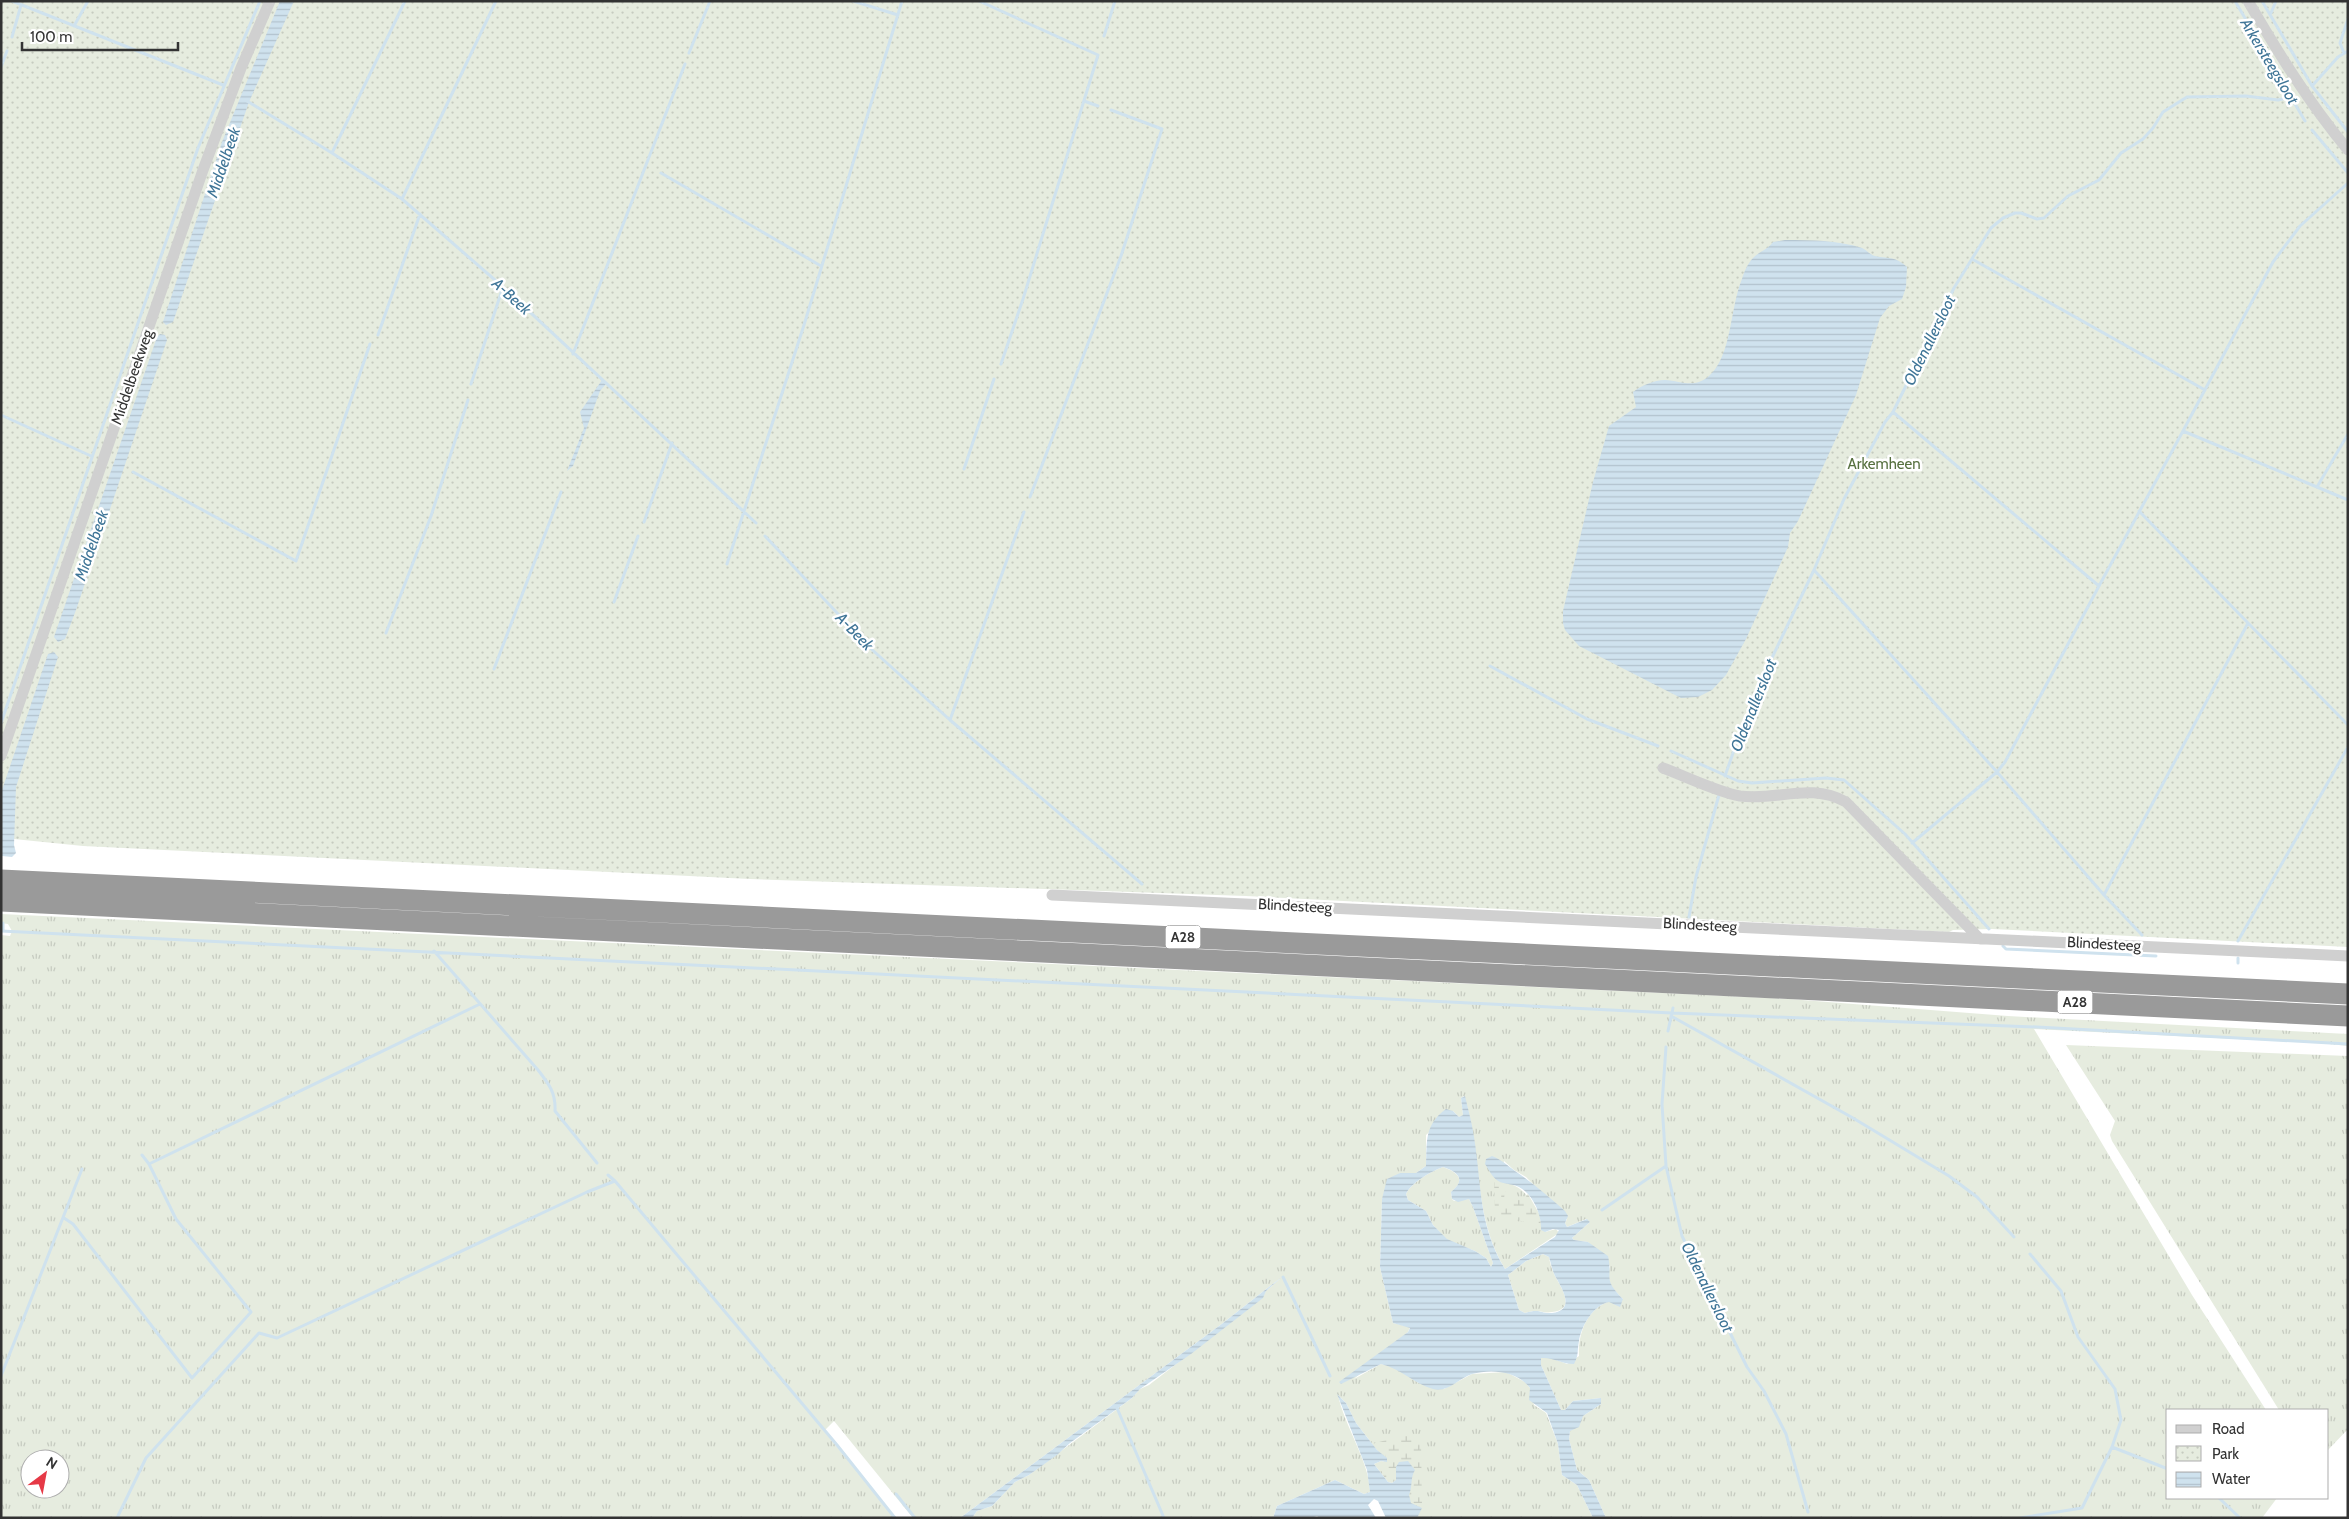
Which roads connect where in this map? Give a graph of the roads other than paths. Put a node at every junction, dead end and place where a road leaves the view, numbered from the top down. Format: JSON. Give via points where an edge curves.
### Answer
{"nodes":[{"id":1,"x":270,"y":1,"type":"edge"},
{"id":2,"x":2248,"y":1,"type":"edge"},
{"id":3,"x":2348,"y":150,"type":"edge"},
{"id":4,"x":1,"y":756,"type":"edge"},
{"id":5,"x":1663,"y":768,"type":"dead end"},
{"id":6,"x":1,"y":880,"type":"edge"},
{"id":7,"x":1052,"y":895,"type":"dead end"},
{"id":8,"x":1,"y":901,"type":"edge"},
{"id":9,"x":1980,"y":939,"type":"junction"},
{"id":10,"x":2348,"y":956,"type":"edge"},
{"id":11,"x":2348,"y":994,"type":"edge"},
{"id":12,"x":2290,"y":1013,"type":"junction"},
{"id":13,"x":2348,"y":1016,"type":"edge"},
{"id":14,"x":2348,"y":1028,"type":"edge"}],
"edges":[{"from":1,"to":4,"type":"street","name":"Middelbeekweg","via":[[203,170]]},
{"from":2,"to":3,"type":"street","via":[[2319,116]]},
{"from":5,"to":9,"type":"street","via":[[1739,796],[1832,794],[1846,802]]},
{"from":6,"to":11,"type":"highway","number":"A28"},
{"from":7,"to":9,"type":"street","name":"Blindesteeg"},
{"from":8,"to":12,"type":"highway","number":"A28"},
{"from":9,"to":10,"type":"street","name":"Blindesteeg"},
{"from":12,"to":13,"type":"highway","number":"A28"},
{"from":12,"to":14,"type":"highway","number":"A28"}]}
